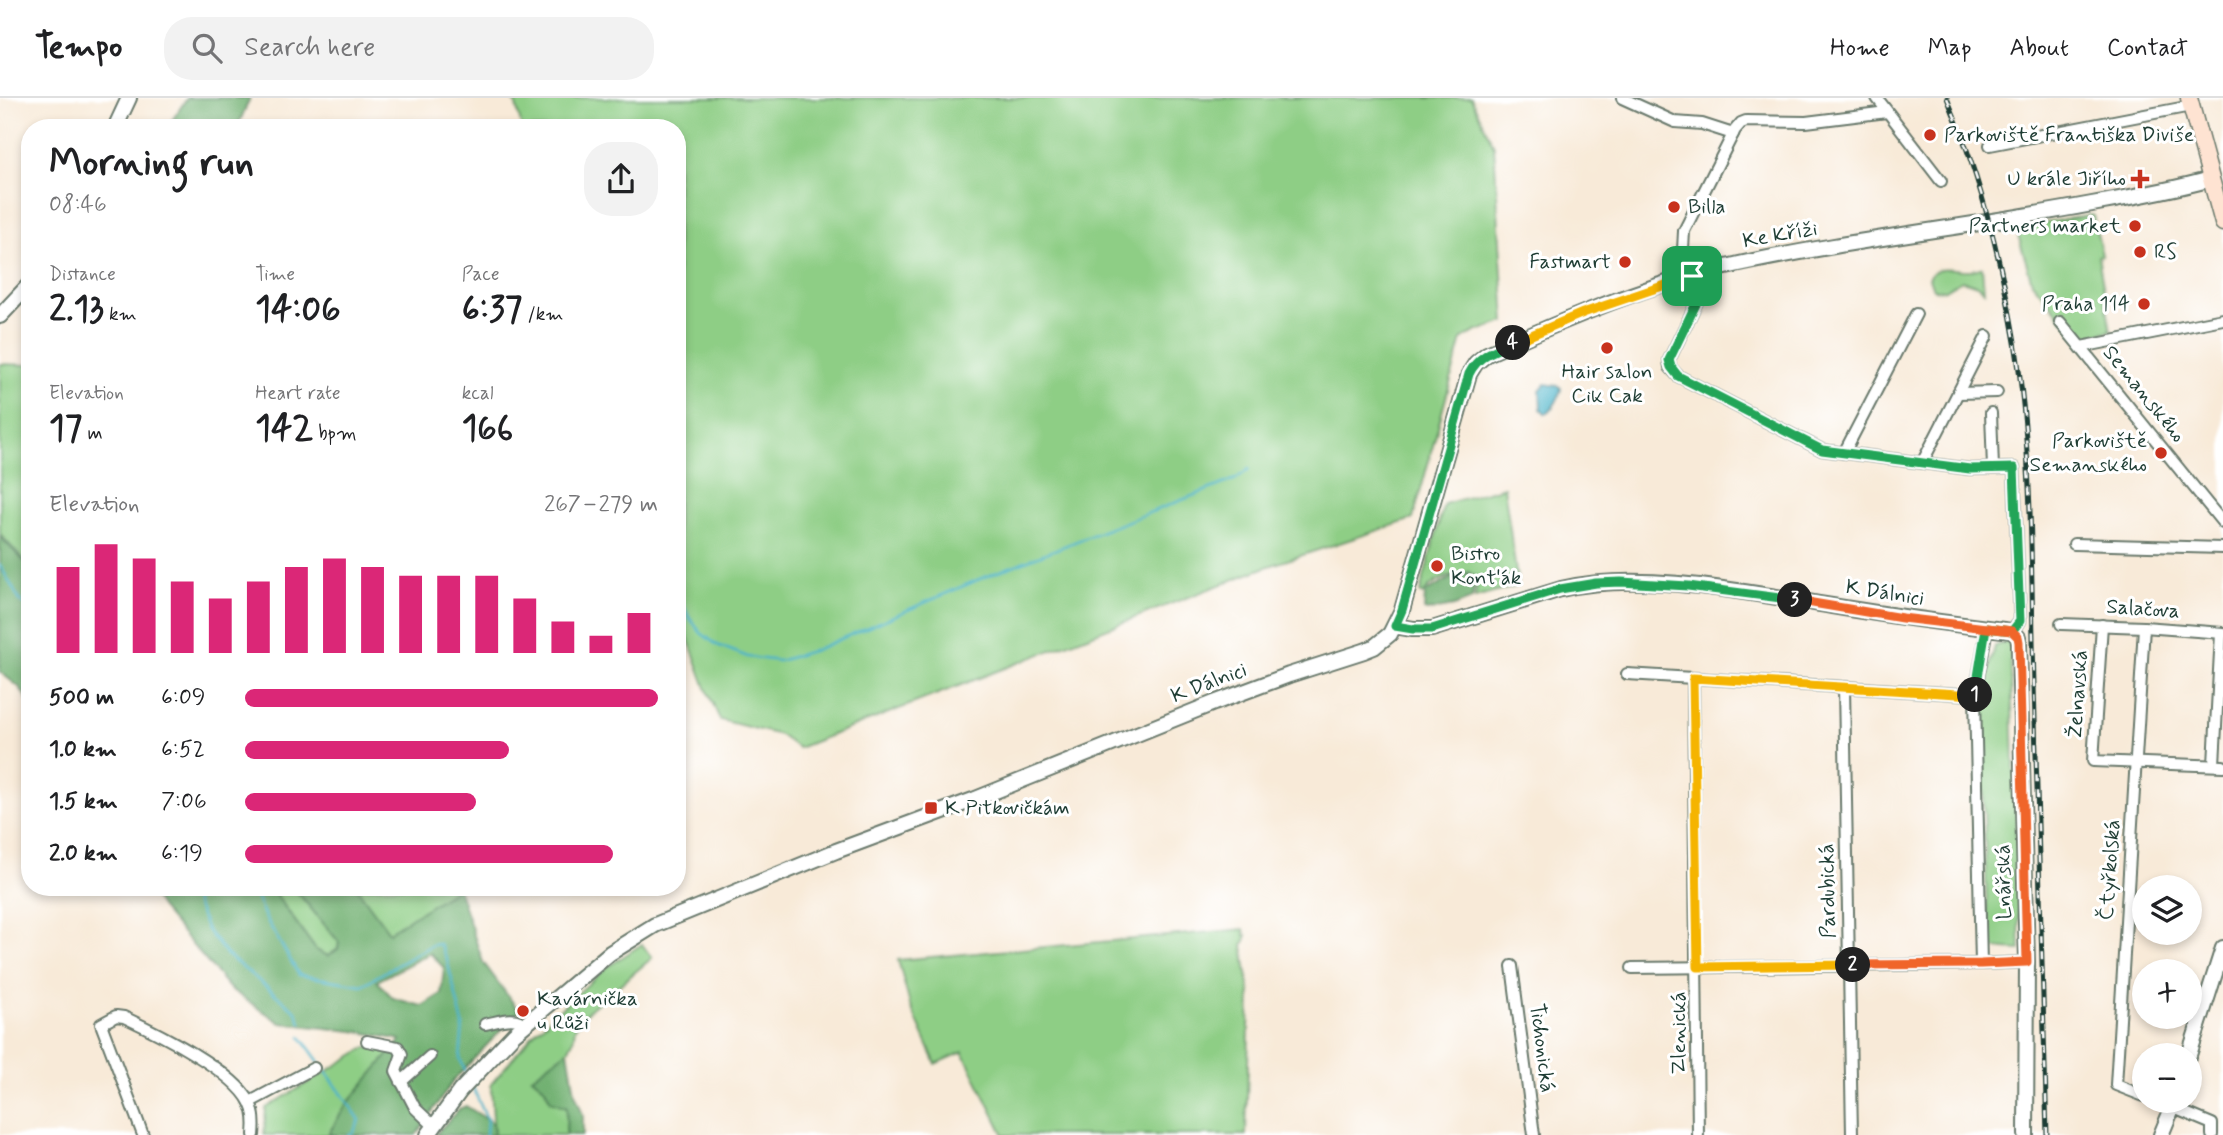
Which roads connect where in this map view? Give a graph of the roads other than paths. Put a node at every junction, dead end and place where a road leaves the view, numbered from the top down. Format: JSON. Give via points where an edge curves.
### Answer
{"nodes":[{"id":1,"x":129,"y":98,"type":"edge"},
{"id":2,"x":1622,"y":98,"type":"edge"},
{"id":3,"x":1877,"y":98,"type":"edge"},
{"id":4,"x":2190,"y":102,"type":"edge"},
{"id":5,"x":1887,"y":112,"type":"junction"},
{"id":6,"x":119,"y":119,"type":"edge"},
{"id":7,"x":1733,"y":134,"type":"junction"},
{"id":8,"x":1990,"y":145,"type":"dead end"},
{"id":9,"x":2211,"y":179,"type":"junction"},
{"id":10,"x":1941,"y":181,"type":"dead end"},
{"id":11,"x":2223,"y":223,"type":"edge"},
{"id":12,"x":1692,"y":276,"type":"junction"},
{"id":13,"x":21,"y":294,"type":"edge"},
{"id":14,"x":1916,"y":314,"type":"dead end"},
{"id":15,"x":0,"y":316,"type":"edge"},
{"id":16,"x":2223,"y":319,"type":"edge"},
{"id":17,"x":2060,"y":322,"type":"dead end"},
{"id":18,"x":1987,"y":336,"type":"dead end"},
{"id":19,"x":2081,"y":347,"type":"junction"},
{"id":20,"x":1997,"y":392,"type":"dead end"},
{"id":21,"x":1958,"y":393,"type":"junction"},
{"id":22,"x":1991,"y":413,"type":"dead end"},
{"id":23,"x":1844,"y":453,"type":"junction"},
{"id":24,"x":1922,"y":463,"type":"junction"},
{"id":25,"x":1993,"y":468,"type":"junction"},
{"id":26,"x":2223,"y":523,"type":"edge"},
{"id":27,"x":2074,"y":544,"type":"dead end"},
{"id":28,"x":2223,"y":548,"type":"edge"},
{"id":29,"x":2062,"y":624,"type":"dead end"},
{"id":30,"x":2102,"y":625,"type":"junction"},
{"id":31,"x":1395,"y":626,"type":"junction"},
{"id":32,"x":2144,"y":627,"type":"junction"},
{"id":33,"x":1986,"y":628,"type":"junction"},
{"id":34,"x":2012,"y":631,"type":"junction"},
{"id":35,"x":2222,"y":633,"type":"edge"},
{"id":36,"x":1627,"y":674,"type":"dead end"},
{"id":37,"x":1693,"y":678,"type":"junction"},
{"id":38,"x":1844,"y":687,"type":"junction"},
{"id":39,"x":1975,"y":695,"type":"junction"},
{"id":40,"x":2136,"y":763,"type":"junction"},
{"id":41,"x":2218,"y":765,"type":"edge"},
{"id":42,"x":2223,"y":948,"type":"edge"},
{"id":43,"x":2027,"y":962,"type":"junction"},
{"id":44,"x":1981,"y":964,"type":"junction"},
{"id":45,"x":1848,"y":965,"type":"junction"},
{"id":46,"x":1512,"y":966,"type":"dead end"},
{"id":47,"x":1698,"y":967,"type":"junction"},
{"id":48,"x":1632,"y":968,"type":"dead end"},
{"id":49,"x":485,"y":1024,"type":"dead end"},
{"id":50,"x":525,"y":1025,"type":"junction"},
{"id":51,"x":367,"y":1041,"type":"dead end"},
{"id":52,"x":2193,"y":1043,"type":"edge"},
{"id":53,"x":430,"y":1056,"type":"dead end"},
{"id":54,"x":314,"y":1068,"type":"dead end"},
{"id":55,"x":401,"y":1082,"type":"junction"},
{"id":56,"x":2132,"y":1091,"type":"edge"},
{"id":57,"x":250,"y":1102,"type":"junction"},
{"id":58,"x":2170,"y":1113,"type":"edge"},
{"id":59,"x":2191,"y":1113,"type":"edge"},
{"id":60,"x":431,"y":1130,"type":"edge"},
{"id":61,"x":143,"y":1135,"type":"edge"},
{"id":62,"x":254,"y":1135,"type":"edge"},
{"id":63,"x":1534,"y":1135,"type":"edge"},
{"id":64,"x":1698,"y":1135,"type":"edge"},
{"id":65,"x":1852,"y":1135,"type":"edge"},
{"id":66,"x":2026,"y":1135,"type":"edge"},
{"id":67,"x":2161,"y":1135,"type":"edge"},
{"id":68,"x":2212,"y":1135,"type":"edge"}],
"edges":[{"from":1,"to":6,"type":"street"},
{"from":2,"to":7,"type":"street","via":[[1675,122],[1702,124]]},
{"from":3,"to":5,"type":"street"},
{"from":4,"to":8,"type":"street"},
{"from":4,"to":9,"type":"main road"},
{"from":5,"to":7,"type":"street","via":[[1806,122],[1746,121]]},
{"from":5,"to":10,"type":"street"},
{"from":7,"to":12,"type":"street","via":[[1684,231],[1683,250]]},
{"from":9,"to":11,"type":"main road"},
{"from":9,"to":12,"type":"street","name":"Ke Kříži"},
{"from":12,"to":23,"type":"street","via":[[1697,302],[1669,360],[1678,376],[1822,450]]},
{"from":12,"to":31,"type":"street","name":"Ke Kříži","via":[[1583,313],[1476,363],[1466,383]]},
{"from":13,"to":15,"type":"street"},
{"from":14,"to":23,"type":"street"},
{"from":16,"to":19,"type":"street"},
{"from":17,"to":19,"type":"street","name":"Semanského"},
{"from":18,"to":21,"type":"street"},
{"from":19,"to":26,"type":"street","name":"Semanského"},
{"from":20,"to":21,"type":"street"},
{"from":21,"to":24,"type":"street"},
{"from":22,"to":25,"type":"street"},
{"from":23,"to":24,"type":"street"},
{"from":24,"to":25,"type":"street"},
{"from":25,"to":34,"type":"street","via":[[2014,468],[2020,621]]},
{"from":27,"to":28,"type":"street"},
{"from":29,"to":30,"type":"street","name":"Salačova"},
{"from":30,"to":32,"type":"street","name":"Salačova"},
{"from":30,"to":40,"type":"street","name":"Želnavská","via":[[2093,761]]},
{"from":31,"to":33,"type":"street","name":"K Dálnici","via":[[1432,629],[1560,589],[1621,582],[1743,592]]},
{"from":31,"to":50,"type":"street","name":"K Dálnici","via":[[1364,651],[1214,703],[655,925],[610,953]]},
{"from":32,"to":35,"type":"street","name":"Salačova"},
{"from":32,"to":40,"type":"street","name":"Čtyřkolská"},
{"from":33,"to":34,"type":"street","name":"K Dálnici"},
{"from":33,"to":39,"type":"street","name":"Lnářská"},
{"from":34,"to":43,"type":"street","name":"Lnářská","via":[[2019,642]]},
{"from":35,"to":41,"type":"street"},
{"from":36,"to":37,"type":"street"},
{"from":37,"to":38,"type":"street"},
{"from":37,"to":47,"type":"street","name":"Zlenická"},
{"from":38,"to":39,"type":"street"},
{"from":38,"to":45,"type":"street","name":"Pardubická"},
{"from":39,"to":44,"type":"street","name":"Lnářská"},
{"from":40,"to":41,"type":"street","name":"Želnavská"},
{"from":40,"to":56,"type":"street","name":"Čtyřkolská","via":[[2116,1085]]},
{"from":42,"to":52,"type":"street"},
{"from":43,"to":44,"type":"street"},
{"from":43,"to":66,"type":"street","name":"Lnářská"},
{"from":44,"to":45,"type":"street"},
{"from":45,"to":47,"type":"street"},
{"from":45,"to":65,"type":"street","name":"Pardubická"},
{"from":46,"to":63,"type":"street","name":"Tichonická"},
{"from":47,"to":48,"type":"street"},
{"from":47,"to":64,"type":"street","name":"Zlenická"},
{"from":49,"to":50,"type":"street","via":[[515,1019]]},
{"from":50,"to":60,"type":"street","name":"K Dálnici","via":[[484,1063]]},
{"from":51,"to":55,"type":"street","via":[[398,1046],[402,1054],[396,1072]]},
{"from":53,"to":55,"type":"street"},
{"from":54,"to":57,"type":"street"},
{"from":55,"to":60,"type":"street"},
{"from":57,"to":61,"type":"street","via":[[235,1084],[191,1051],[116,1016],[101,1024]]},
{"from":57,"to":62,"type":"street"},
{"from":58,"to":67,"type":"street"},
{"from":59,"to":68,"type":"street","via":[[2212,1124]]}]}
